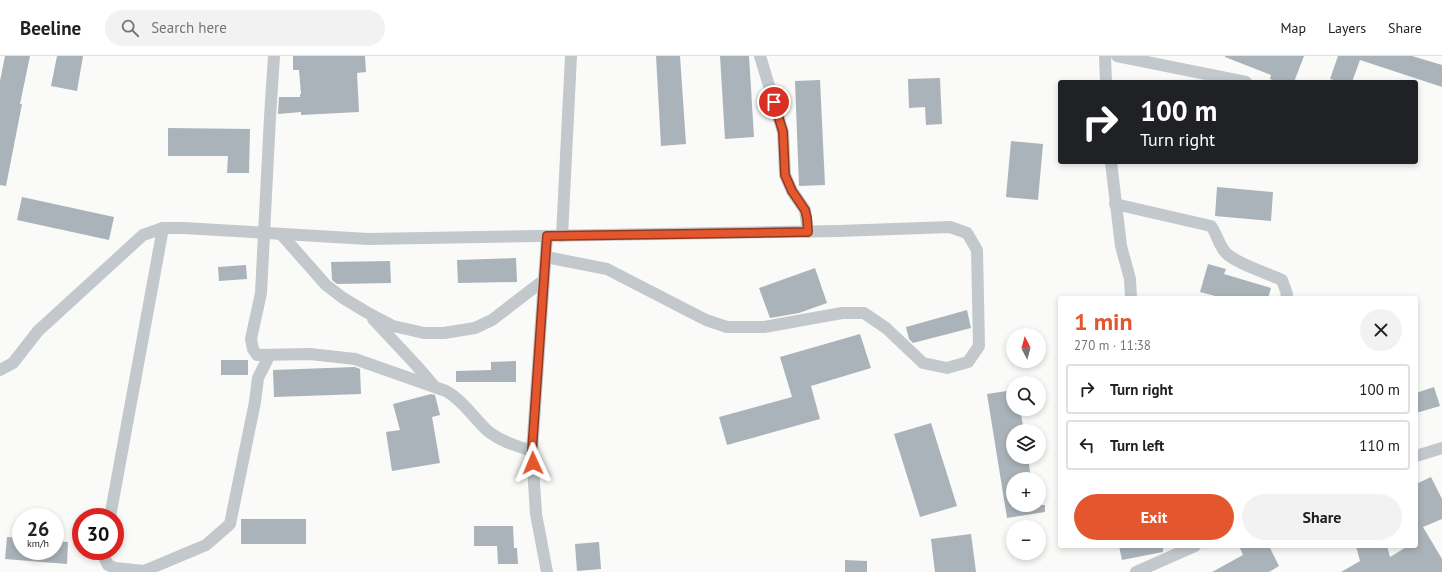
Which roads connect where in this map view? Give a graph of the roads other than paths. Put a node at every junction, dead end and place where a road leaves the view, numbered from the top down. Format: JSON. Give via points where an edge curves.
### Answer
{"nodes":[{"id":1,"x":274,"y":56,"type":"edge"},
{"id":2,"x":571,"y":56,"type":"edge"},
{"id":3,"x":760,"y":56,"type":"edge"},
{"id":4,"x":1105,"y":56,"type":"edge"},
{"id":5,"x":1116,"y":56,"type":"edge"},
{"id":6,"x":1106,"y":80,"type":"edge"},
{"id":7,"x":1236,"y":80,"type":"edge"},
{"id":8,"x":1111,"y":164,"type":"edge"},
{"id":9,"x":1115,"y":204,"type":"junction"},
{"id":10,"x":163,"y":228,"type":"junction"},
{"id":11,"x":264,"y":232,"type":"junction"},
{"id":12,"x":808,"y":232,"type":"junction"},
{"id":13,"x":281,"y":234,"type":"junction"},
{"id":14,"x":547,"y":236,"type":"junction"},
{"id":15,"x":562,"y":236,"type":"junction"},
{"id":16,"x":546,"y":257,"type":"junction"},
{"id":17,"x":544,"y":280,"type":"junction"},
{"id":18,"x":1131,"y":296,"type":"edge"},
{"id":19,"x":1286,"y":296,"type":"edge"},
{"id":20,"x":368,"y":313,"type":"junction"},
{"id":21,"x":269,"y":356,"type":"junction"},
{"id":22,"x":0,"y":370,"type":"edge"},
{"id":23,"x":435,"y":387,"type":"junction"},
{"id":24,"x":1442,"y":448,"type":"edge"},
{"id":25,"x":532,"y":451,"type":"junction"},
{"id":26,"x":1418,"y":455,"type":"edge"},
{"id":27,"x":112,"y":508,"type":"edge"},
{"id":28,"x":1190,"y":548,"type":"edge"},
{"id":29,"x":106,"y":560,"type":"edge"},
{"id":30,"x":547,"y":572,"type":"edge"},
{"id":31,"x":1136,"y":572,"type":"edge"}],
"edges":[{"from":1,"to":11,"type":"street"},
{"from":2,"to":15,"type":"street"},
{"from":3,"to":12,"type":"street","via":[[783,132],[785,175],[805,210]]},
{"from":4,"to":6,"type":"street"},
{"from":5,"to":7,"type":"street"},
{"from":8,"to":9,"type":"street"},
{"from":9,"to":18,"type":"street","via":[[1121,246],[1130,279]]},
{"from":9,"to":19,"type":"street","via":[[1211,226],[1225,253],[1237,261],[1282,280]]},
{"from":10,"to":11,"type":"street"},
{"from":10,"to":22,"type":"street","via":[[143,235],[38,331],[13,363]]},
{"from":10,"to":27,"type":"street"},
{"from":11,"to":13,"type":"street"},
{"from":11,"to":21,"type":"street","via":[[261,293],[251,339],[257,356]]},
{"from":12,"to":15,"type":"street"},
{"from":12,"to":16,"type":"street","via":[[950,227],[967,233],[977,250],[979,346],[968,362],[947,368],[923,363],[886,328],[864,313],[842,313],[764,328],[727,327],[699,317],[607,269]]},
{"from":13,"to":14,"type":"street","via":[[368,239]]},
{"from":13,"to":20,"type":"street","via":[[326,285]]},
{"from":14,"to":15,"type":"street"},
{"from":14,"to":16,"type":"street"},
{"from":16,"to":17,"type":"street"},
{"from":17,"to":20,"type":"street","via":[[492,320],[475,328],[424,333],[393,326]]},
{"from":17,"to":25,"type":"street"},
{"from":20,"to":23,"type":"street"},
{"from":21,"to":23,"type":"street","via":[[310,354],[355,359]]},
{"from":21,"to":29,"type":"street","via":[[258,378],[230,524],[206,545],[144,571],[115,568],[108,565]]},
{"from":23,"to":25,"type":"street","via":[[455,397],[496,436]]},
{"from":24,"to":26,"type":"street"},
{"from":25,"to":30,"type":"street","via":[[536,514]]},
{"from":28,"to":31,"type":"street"}]}
